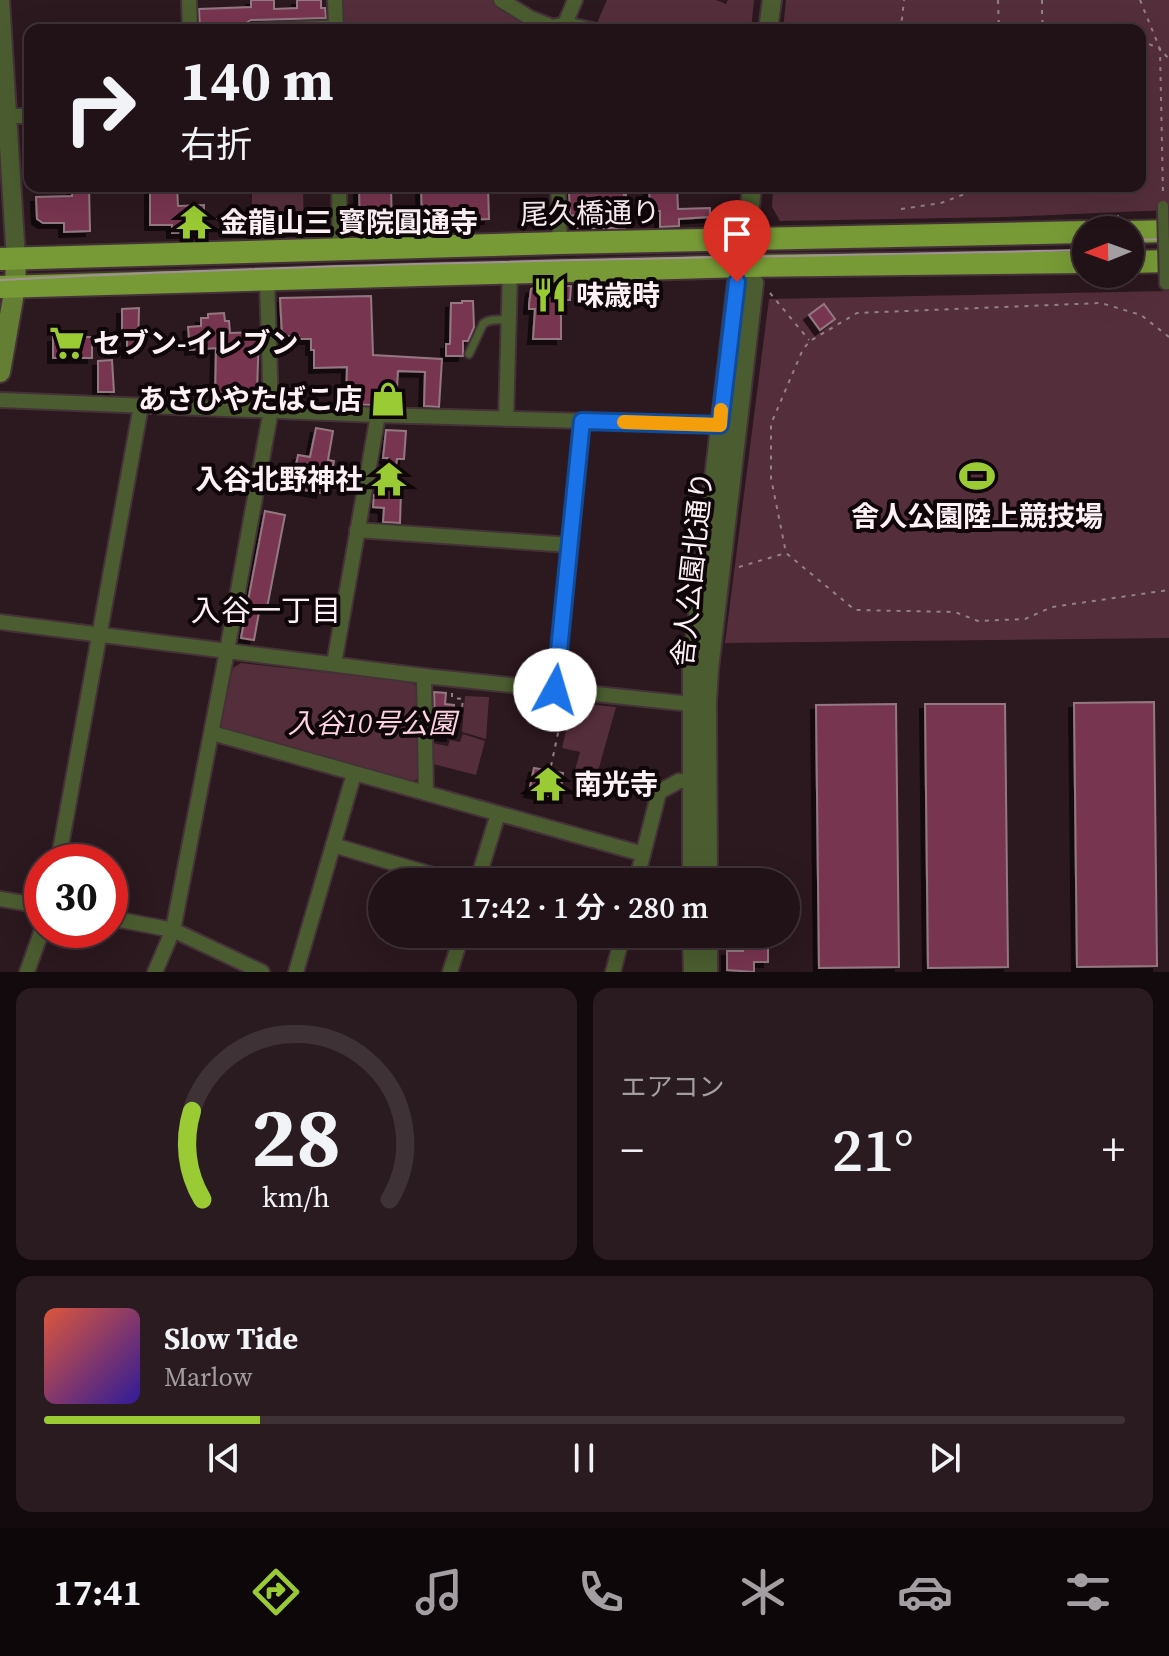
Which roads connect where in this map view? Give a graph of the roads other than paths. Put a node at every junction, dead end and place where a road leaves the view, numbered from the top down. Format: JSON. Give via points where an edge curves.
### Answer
{"nodes":[{"id":1,"x":0,"y":0,"type":"edge"},
{"id":2,"x":189,"y":0,"type":"edge"},
{"id":3,"x":335,"y":0,"type":"edge"},
{"id":4,"x":501,"y":0,"type":"edge"},
{"id":5,"x":575,"y":0,"type":"edge"},
{"id":6,"x":772,"y":0,"type":"edge"},
{"id":7,"x":190,"y":24,"type":"edge"},
{"id":8,"x":336,"y":24,"type":"edge"},
{"id":9,"x":548,"y":24,"type":"edge"},
{"id":10,"x":559,"y":24,"type":"edge"},
{"id":11,"x":769,"y":24,"type":"edge"},
{"id":12,"x":1,"y":44,"type":"edge"},
{"id":13,"x":8,"y":116,"type":"junction"},
{"id":14,"x":24,"y":116,"type":"edge"},
{"id":15,"x":339,"y":192,"type":"edge"},
{"id":16,"x":558,"y":192,"type":"edge"},
{"id":17,"x":751,"y":192,"type":"edge"},
{"id":18,"x":1163,"y":206,"type":"road end"},
{"id":19,"x":1169,"y":231,"type":"edge"},
{"id":20,"x":1072,"y":232,"type":"edge"},
{"id":21,"x":1144,"y":232,"type":"edge"},
{"id":22,"x":747,"y":241,"type":"junction"},
{"id":23,"x":560,"y":243,"type":"junction"},
{"id":24,"x":340,"y":250,"type":"junction"},
{"id":25,"x":8,"y":259,"type":"edge"},
{"id":26,"x":1169,"y":261,"type":"edge"},
{"id":27,"x":1072,"y":262,"type":"edge"},
{"id":28,"x":1144,"y":262,"type":"edge"},
{"id":29,"x":744,"y":266,"type":"junction"},
{"id":30,"x":510,"y":274,"type":"junction"},
{"id":31,"x":267,"y":280,"type":"junction"},
{"id":32,"x":1169,"y":284,"type":"edge"},
{"id":33,"x":8,"y":287,"type":"edge"},
{"id":34,"x":509,"y":320,"type":"junction"},
{"id":35,"x":469,"y":354,"type":"dead end"},
{"id":36,"x":0,"y":372,"type":"edge"},
{"id":37,"x":0,"y":400,"type":"edge"},
{"id":38,"x":141,"y":406,"type":"junction"},
{"id":39,"x":271,"y":410,"type":"junction"},
{"id":40,"x":378,"y":415,"type":"junction"},
{"id":41,"x":506,"y":419,"type":"junction"},
{"id":42,"x":582,"y":421,"type":"junction"},
{"id":43,"x":720,"y":425,"type":"junction"},
{"id":44,"x":357,"y":530,"type":"junction"},
{"id":45,"x":570,"y":545,"type":"junction"},
{"id":46,"x":0,"y":622,"type":"edge"},
{"id":47,"x":100,"y":635,"type":"junction"},
{"id":48,"x":227,"y":651,"type":"junction"},
{"id":49,"x":334,"y":664,"type":"junction"},
{"id":50,"x":424,"y":676,"type":"junction"},
{"id":51,"x":560,"y":695,"type":"junction"},
{"id":52,"x":691,"y":704,"type":"junction"},
{"id":53,"x":212,"y":733,"type":"junction"},
{"id":54,"x":354,"y":774,"type":"junction"},
{"id":55,"x":691,"y":781,"type":"junction"},
{"id":56,"x":426,"y":793,"type":"junction"},
{"id":57,"x":498,"y":814,"type":"junction"},
{"id":58,"x":61,"y":844,"type":"edge"},
{"id":59,"x":333,"y":845,"type":"junction"},
{"id":60,"x":643,"y":854,"type":"junction"},
{"id":61,"x":410,"y":868,"type":"edge"},
{"id":62,"x":481,"y":868,"type":"edge"},
{"id":63,"x":640,"y":868,"type":"edge"},
{"id":64,"x":692,"y":868,"type":"edge"},
{"id":65,"x":708,"y":868,"type":"edge"},
{"id":66,"x":0,"y":899,"type":"edge"},
{"id":67,"x":24,"y":903,"type":"edge"},
{"id":68,"x":128,"y":921,"type":"edge"},
{"id":69,"x":173,"y":930,"type":"junction"},
{"id":70,"x":36,"y":948,"type":"edge"},
{"id":71,"x":458,"y":948,"type":"edge"},
{"id":72,"x":619,"y":948,"type":"edge"},
{"id":73,"x":692,"y":948,"type":"edge"},
{"id":74,"x":708,"y":948,"type":"edge"},
{"id":75,"x":27,"y":972,"type":"edge"},
{"id":76,"x":155,"y":972,"type":"edge"},
{"id":77,"x":262,"y":972,"type":"edge"},
{"id":78,"x":296,"y":972,"type":"edge"},
{"id":79,"x":450,"y":972,"type":"edge"},
{"id":80,"x":613,"y":972,"type":"edge"},
{"id":81,"x":693,"y":972,"type":"edge"},
{"id":82,"x":708,"y":972,"type":"edge"}],
"edges":[{"from":1,"to":12,"type":"street"},
{"from":2,"to":7,"type":"street"},
{"from":3,"to":8,"type":"street"},
{"from":4,"to":9,"type":"street"},
{"from":5,"to":10,"type":"street"},
{"from":6,"to":11,"type":"street"},
{"from":12,"to":13,"type":"street"},
{"from":13,"to":14,"type":"street"},
{"from":13,"to":25,"type":"street"},
{"from":15,"to":24,"type":"street"},
{"from":16,"to":23,"type":"street"},
{"from":17,"to":22,"type":"street","name":"舎人公園北通り"},
{"from":18,"to":32,"type":"street","bridge":true},
{"from":19,"to":21,"type":"main road"},
{"from":20,"to":22,"type":"main road","name":"尾久橋通り"},
{"from":22,"to":23,"type":"main road","name":"尾久橋通り"},
{"from":22,"to":29,"type":"street","name":"舎人公園北通り"},
{"from":23,"to":24,"type":"main road","name":"尾久橋通り"},
{"from":24,"to":25,"type":"main road","name":"尾久橋通り"},
{"from":25,"to":33,"type":"main road"},
{"from":26,"to":28,"type":"main road"},
{"from":27,"to":29,"type":"main road","name":"尾久橋通り"},
{"from":29,"to":30,"type":"main road","name":"尾久橋通り"},
{"from":29,"to":43,"type":"street","name":"舎人公園北通り","via":[[737,282]]},
{"from":29,"to":65,"type":"street","name":"舎人公園北通り","via":[[754,283],[707,691]]},
{"from":30,"to":31,"type":"main road","name":"尾久橋通り"},
{"from":30,"to":34,"type":"street"},
{"from":31,"to":33,"type":"main road","name":"尾久橋通り"},
{"from":31,"to":39,"type":"street"},
{"from":33,"to":36,"type":"main road"},
{"from":34,"to":35,"type":"lane","via":[[486,321]]},
{"from":34,"to":41,"type":"street"},
{"from":37,"to":38,"type":"street"},
{"from":38,"to":39,"type":"street"},
{"from":38,"to":47,"type":"street"},
{"from":39,"to":40,"type":"street"},
{"from":39,"to":48,"type":"street"},
{"from":40,"to":41,"type":"street"},
{"from":40,"to":44,"type":"street"},
{"from":41,"to":42,"type":"street"},
{"from":42,"to":43,"type":"street"},
{"from":42,"to":45,"type":"street"},
{"from":43,"to":52,"type":"street","name":"舎人公園北通り"},
{"from":44,"to":45,"type":"street"},
{"from":44,"to":49,"type":"street"},
{"from":45,"to":51,"type":"street"},
{"from":46,"to":47,"type":"street"},
{"from":47,"to":48,"type":"street"},
{"from":47,"to":58,"type":"street"},
{"from":48,"to":49,"type":"street"},
{"from":48,"to":53,"type":"street"},
{"from":49,"to":50,"type":"street"},
{"from":50,"to":51,"type":"street"},
{"from":50,"to":56,"type":"street"},
{"from":51,"to":52,"type":"street"},
{"from":52,"to":55,"type":"street","name":"舎人公園北通り"},
{"from":53,"to":54,"type":"street"},
{"from":53,"to":69,"type":"street"},
{"from":54,"to":56,"type":"street"},
{"from":54,"to":59,"type":"street"},
{"from":55,"to":60,"type":"street","via":[[659,792]]},
{"from":55,"to":64,"type":"street","name":"舎人公園北通り"},
{"from":56,"to":57,"type":"street"},
{"from":57,"to":60,"type":"street"},
{"from":57,"to":62,"type":"street"},
{"from":59,"to":61,"type":"street"},
{"from":59,"to":78,"type":"street"},
{"from":60,"to":63,"type":"street"},
{"from":66,"to":67,"type":"street"},
{"from":68,"to":69,"type":"street"},
{"from":69,"to":76,"type":"street"},
{"from":69,"to":77,"type":"street"},
{"from":70,"to":75,"type":"street"},
{"from":71,"to":79,"type":"street"},
{"from":72,"to":80,"type":"street"},
{"from":73,"to":81,"type":"street"},
{"from":74,"to":82,"type":"street"}]}
